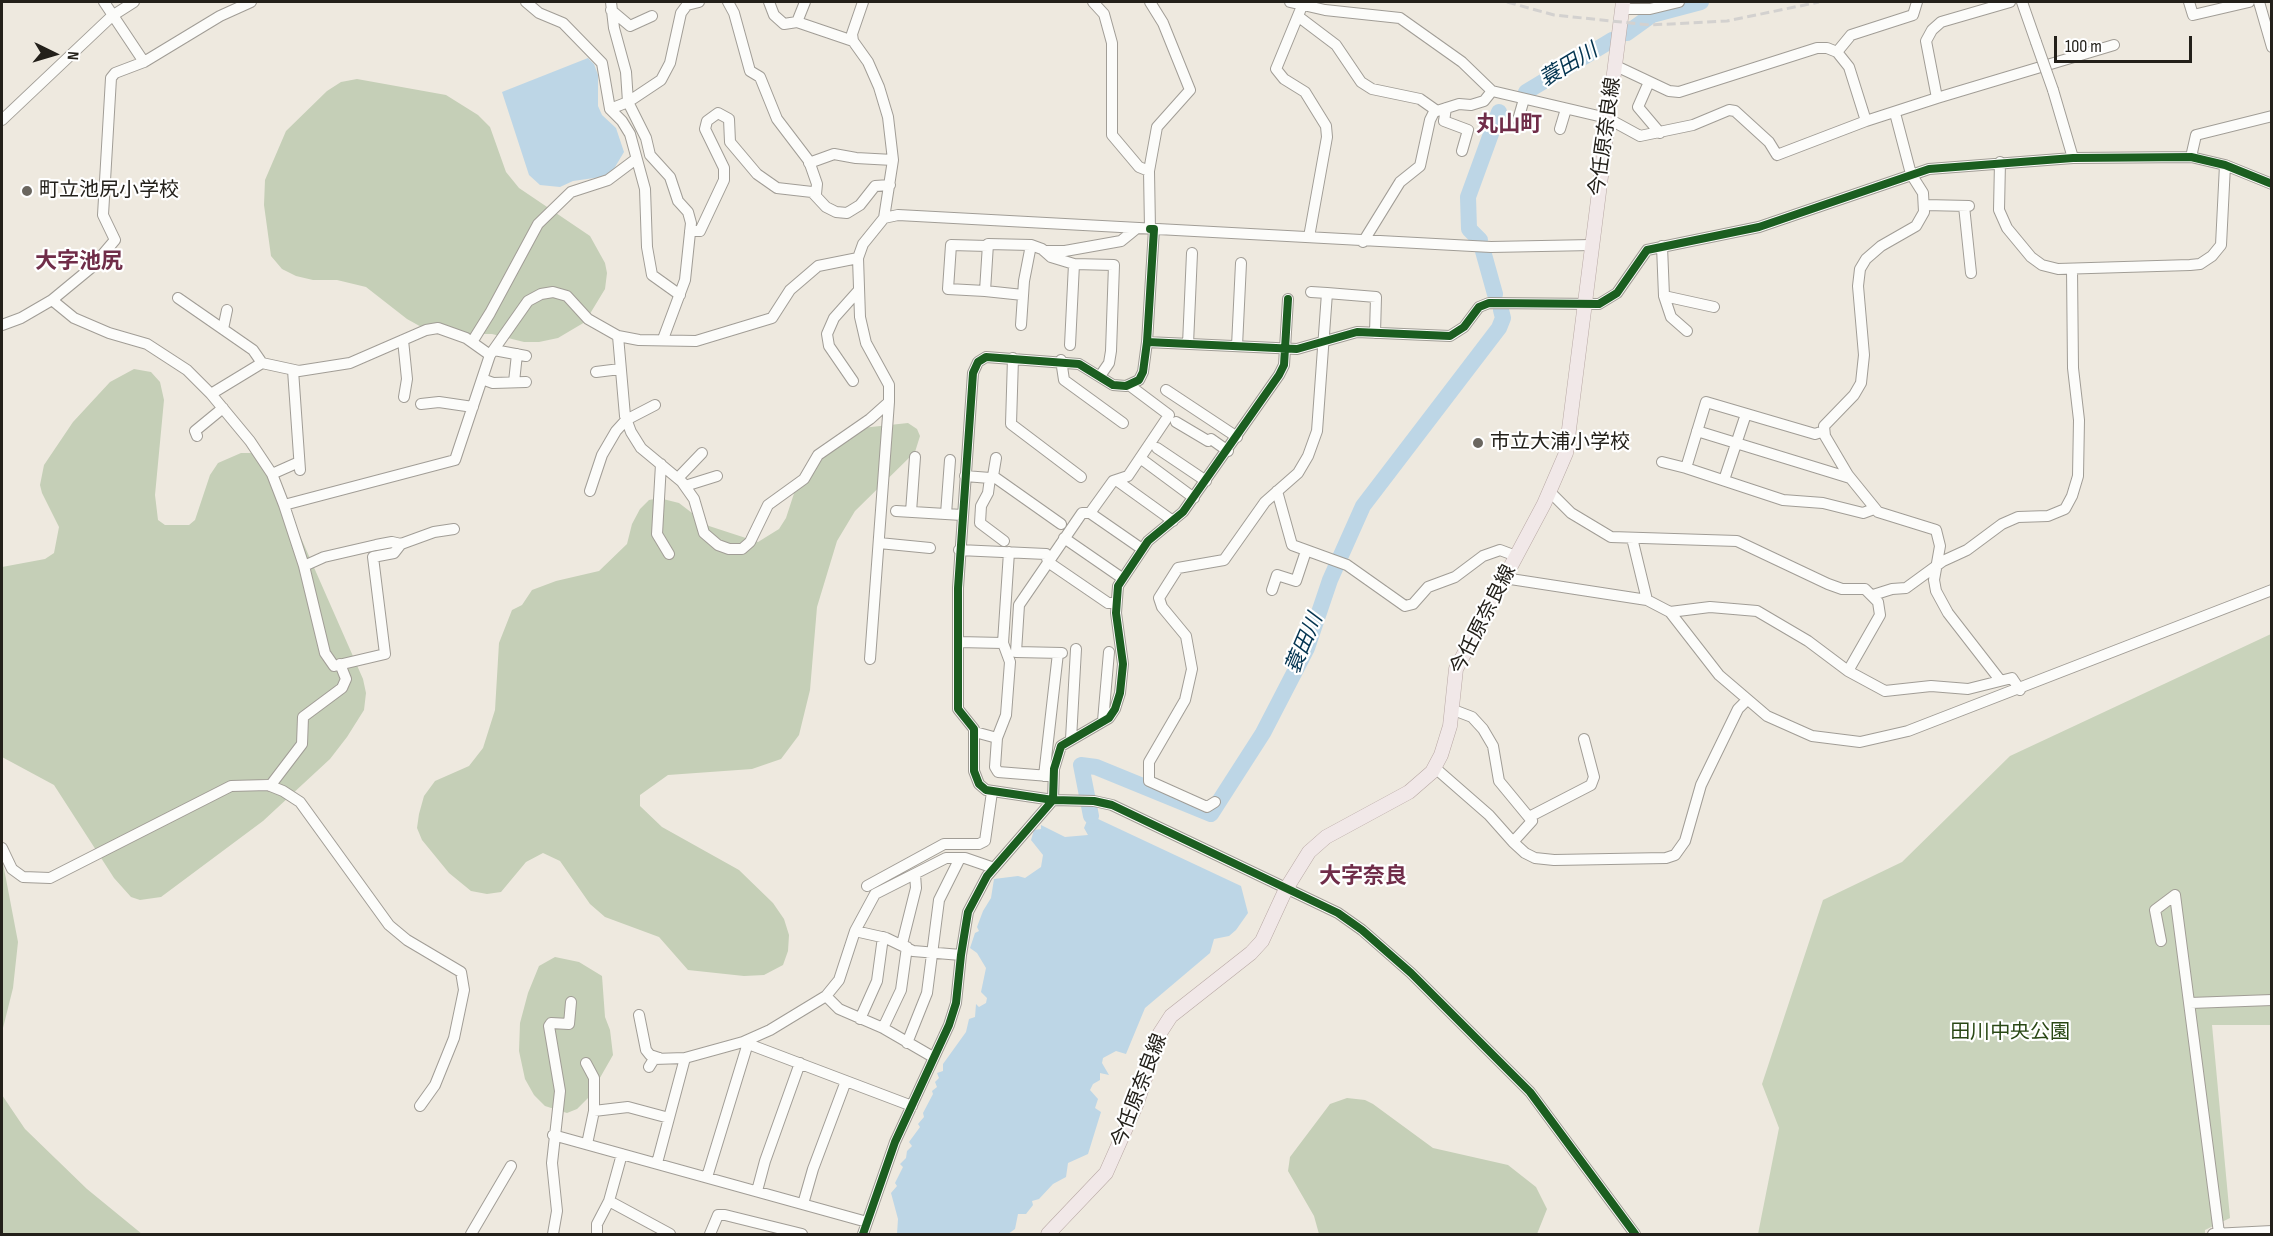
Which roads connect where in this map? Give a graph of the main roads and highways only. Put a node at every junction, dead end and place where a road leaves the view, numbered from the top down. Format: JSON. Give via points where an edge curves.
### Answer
{"nodes":[{"id":1,"x":1623,"y":5,"type":"edge"},
{"id":2,"x":1048,"y":1234,"type":"edge"}],
"edges":[{"from":1,"to":2,"type":"main road","name":"今任原奈良線","via":[[1566,453],[1550,492],[1456,669],[1441,755],[1408,792],[1326,837],[1309,852],[1257,947],[1171,1016],[1160,1033],[1137,1103],[1106,1173]]}]}
